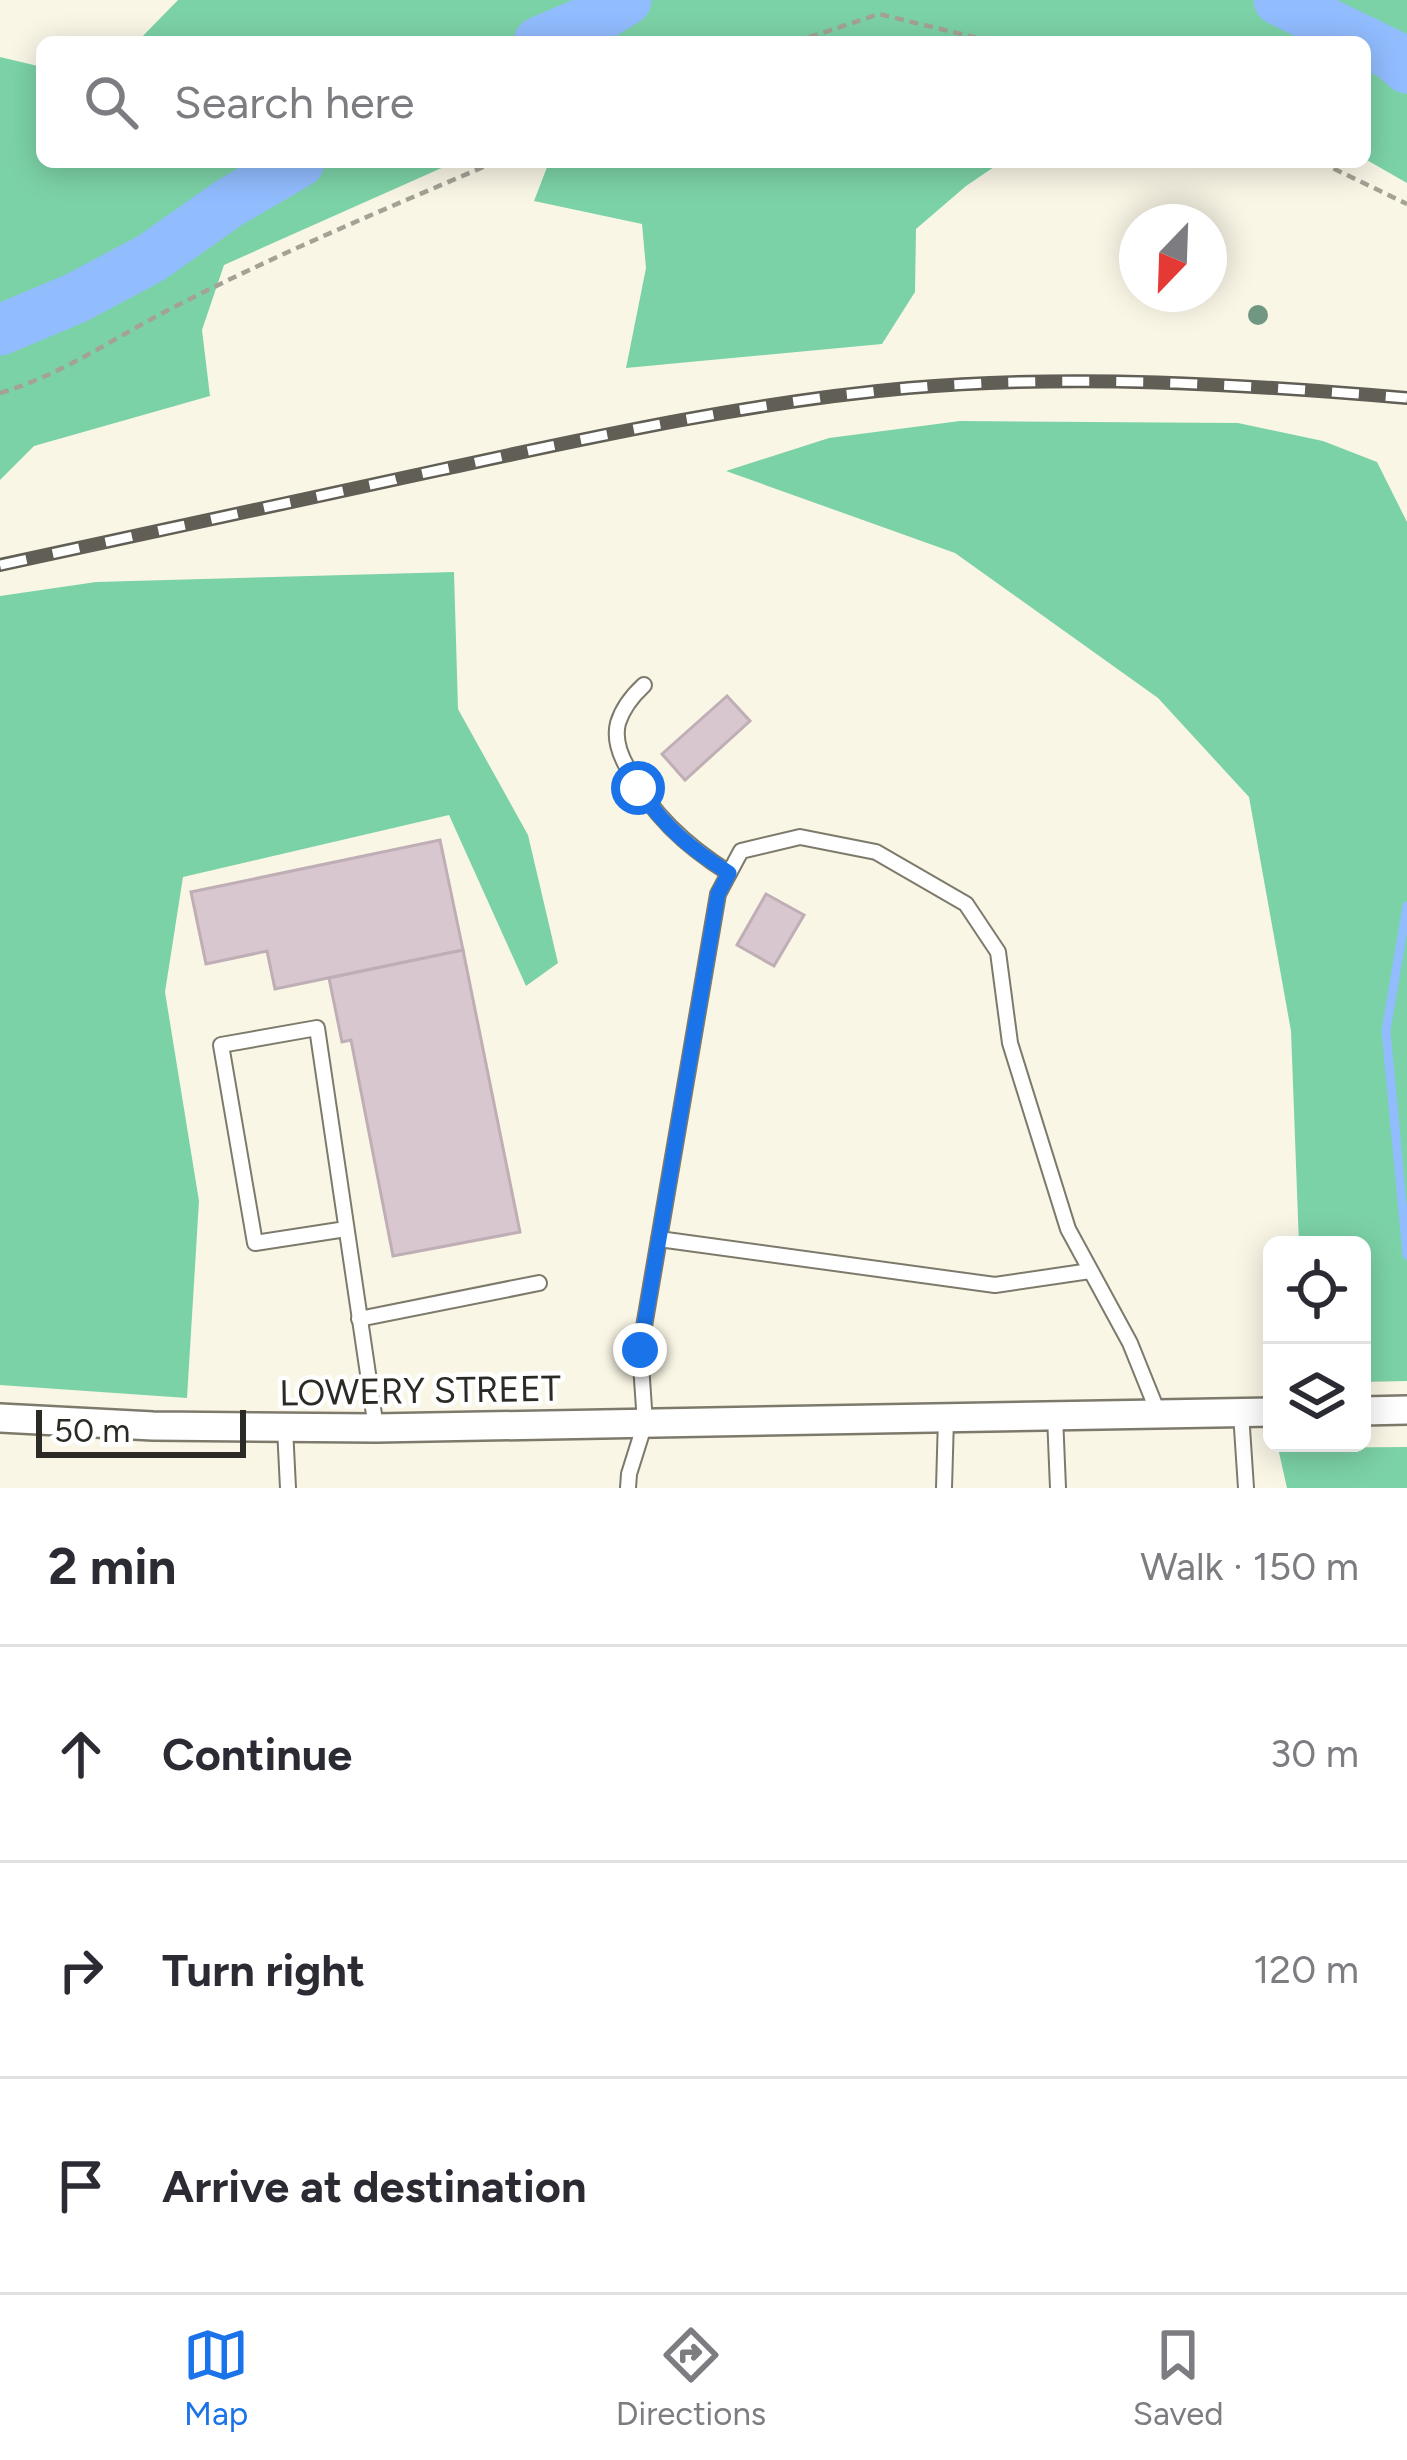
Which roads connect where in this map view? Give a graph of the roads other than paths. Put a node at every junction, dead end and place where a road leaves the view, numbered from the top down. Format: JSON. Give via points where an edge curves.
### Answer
{"nodes":[{"id":1,"x":644,"y":685,"type":"dead end"},
{"id":2,"x":729,"y":873,"type":"junction"},
{"id":3,"x":346,"y":1229,"type":"junction"},
{"id":4,"x":659,"y":1239,"type":"junction"},
{"id":5,"x":1090,"y":1271,"type":"junction"},
{"id":6,"x":539,"y":1283,"type":"dead end"},
{"id":7,"x":359,"y":1319,"type":"junction"},
{"id":8,"x":1407,"y":1410,"type":"edge"},
{"id":9,"x":1371,"y":1411,"type":"edge"},
{"id":10,"x":1263,"y":1412,"type":"edge"},
{"id":11,"x":1240,"y":1413,"type":"junction"},
{"id":12,"x":1160,"y":1415,"type":"junction"},
{"id":13,"x":1055,"y":1416,"type":"junction"},
{"id":14,"x":0,"y":1418,"type":"edge"},
{"id":15,"x":946,"y":1418,"type":"junction"},
{"id":16,"x":645,"y":1423,"type":"junction"},
{"id":17,"x":285,"y":1428,"type":"junction"},
{"id":18,"x":376,"y":1428,"type":"junction"},
{"id":19,"x":288,"y":1488,"type":"edge"},
{"id":20,"x":628,"y":1488,"type":"edge"},
{"id":21,"x":944,"y":1488,"type":"edge"},
{"id":22,"x":1058,"y":1488,"type":"edge"},
{"id":23,"x":1246,"y":1488,"type":"edge"}],
"edges":[{"from":1,"to":2,"type":"lane","via":[[617,726],[618,750],[660,820]]},
{"from":2,"to":4,"type":"lane","via":[[718,894]]},
{"from":2,"to":5,"type":"lane","via":[[741,850],[800,837],[876,852],[966,904],[998,952],[1010,1043],[1068,1229]]},
{"from":3,"to":3,"type":"lane","via":[[317,1028],[221,1046],[255,1243]]},
{"from":3,"to":7,"type":"lane"},
{"from":4,"to":5,"type":"lane","via":[[995,1286]]},
{"from":4,"to":16,"type":"lane","via":[[640,1350]]},
{"from":5,"to":12,"type":"lane"},
{"from":6,"to":7,"type":"lane"},
{"from":7,"to":18,"type":"lane"},
{"from":8,"to":9,"type":"street"},
{"from":10,"to":11,"type":"street","name":"LOWERY STREET"},
{"from":11,"to":12,"type":"street","name":"LOWERY STREET"},
{"from":11,"to":23,"type":"lane"},
{"from":12,"to":13,"type":"street","name":"LOWERY STREET"},
{"from":13,"to":15,"type":"street","name":"LOWERY STREET"},
{"from":13,"to":22,"type":"lane"},
{"from":14,"to":17,"type":"street","name":"LOWERY STREET"},
{"from":15,"to":16,"type":"street","name":"LOWERY STREET"},
{"from":15,"to":21,"type":"lane"},
{"from":16,"to":18,"type":"street","name":"LOWERY STREET"},
{"from":16,"to":20,"type":"lane"},
{"from":17,"to":18,"type":"street","name":"LOWERY STREET"},
{"from":17,"to":19,"type":"lane"}]}
